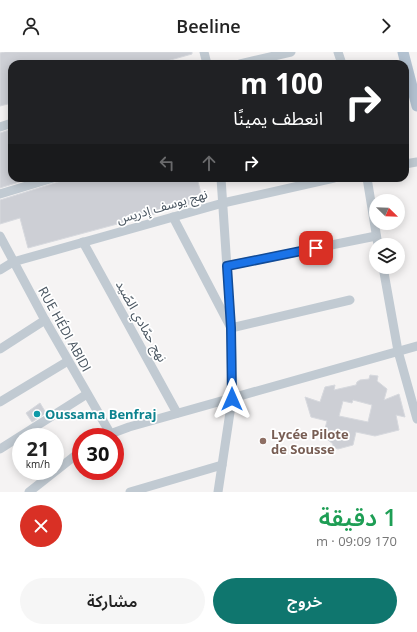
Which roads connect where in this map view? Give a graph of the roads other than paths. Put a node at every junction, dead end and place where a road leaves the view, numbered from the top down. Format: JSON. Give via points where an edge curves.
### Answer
{"nodes":[{"id":1,"x":291,"y":52,"type":"edge"},
{"id":2,"x":257,"y":60,"type":"edge"},
{"id":3,"x":409,"y":75,"type":"edge"},
{"id":4,"x":417,"y":106,"type":"edge"},
{"id":5,"x":40,"y":182,"type":"edge"},
{"id":6,"x":221,"y":182,"type":"edge"},
{"id":7,"x":316,"y":182,"type":"edge"},
{"id":8,"x":368,"y":182,"type":"edge"},
{"id":9,"x":0,"y":194,"type":"edge"},
{"id":10,"x":223,"y":203,"type":"junction"},
{"id":11,"x":173,"y":216,"type":"junction"},
{"id":12,"x":0,"y":236,"type":"edge"},
{"id":13,"x":376,"y":236,"type":"joint"},
{"id":14,"x":83,"y":242,"type":"junction"},
{"id":15,"x":13,"y":262,"type":"junction"},
{"id":16,"x":227,"y":266,"type":"junction"},
{"id":17,"x":0,"y":270,"type":"edge"},
{"id":18,"x":384,"y":274,"type":"edge"},
{"id":19,"x":350,"y":300,"type":"dead end"},
{"id":20,"x":45,"y":320,"type":"junction"},
{"id":21,"x":231,"y":328,"type":"junction"},
{"id":22,"x":417,"y":346,"type":"edge"},
{"id":23,"x":0,"y":349,"type":"edge"},
{"id":24,"x":398,"y":351,"type":"junction"},
{"id":25,"x":68,"y":361,"type":"junction"},
{"id":26,"x":87,"y":394,"type":"junction"},
{"id":27,"x":232,"y":399,"type":"junction"},
{"id":28,"x":0,"y":402,"type":"edge"},
{"id":29,"x":178,"y":413,"type":"junction"},
{"id":30,"x":417,"y":420,"type":"edge"},
{"id":31,"x":103,"y":428,"type":"edge"},
{"id":32,"x":124,"y":430,"type":"edge"},
{"id":33,"x":0,"y":449,"type":"edge"},
{"id":34,"x":72,"y":459,"type":"edge"},
{"id":35,"x":222,"y":465,"type":"junction"},
{"id":36,"x":35,"y":490,"type":"edge"},
{"id":37,"x":130,"y":492,"type":"edge"},
{"id":38,"x":218,"y":492,"type":"edge"}],
"edges":[{"from":1,"to":2,"type":"street"},
{"from":3,"to":4,"type":"main road"},
{"from":5,"to":9,"type":"street"},
{"from":6,"to":10,"type":"street"},
{"from":7,"to":10,"type":"street","name":"نهج يوسف إدريس"},
{"from":8,"to":13,"type":"street"},
{"from":10,"to":11,"type":"street","name":"نهج يوسف إدريس"},
{"from":10,"to":16,"type":"street"},
{"from":11,"to":14,"type":"street","name":"نهج يوسف إدريس"},
{"from":11,"to":21,"type":"street"},
{"from":12,"to":15,"type":"street","name":"RUE HÉDI ABIDI"},
{"from":13,"to":16,"type":"street"},
{"from":14,"to":15,"type":"street","name":"نهج يوسف إدريس"},
{"from":14,"to":29,"type":"street","name":"نهج حمّادي الصّيد"},
{"from":15,"to":17,"type":"street","name":"نهج يوسف إدريس"},
{"from":15,"to":20,"type":"street","name":"RUE HÉDI ABIDI"},
{"from":16,"to":21,"type":"street"},
{"from":18,"to":24,"type":"street"},
{"from":19,"to":21,"type":"street"},
{"from":20,"to":23,"type":"street"},
{"from":20,"to":25,"type":"street","name":"RUE HÉDI ABIDI"},
{"from":21,"to":27,"type":"street"},
{"from":22,"to":24,"type":"street"},
{"from":24,"to":27,"type":"street"},
{"from":24,"to":30,"type":"street"},
{"from":25,"to":26,"type":"street","name":"RUE HÉDI ABIDI"},
{"from":25,"to":28,"type":"street"},
{"from":26,"to":31,"type":"street","name":"RUE HÉDI ABIDI"},
{"from":26,"to":33,"type":"street"},
{"from":27,"to":29,"type":"street"},
{"from":27,"to":35,"type":"street"},
{"from":29,"to":32,"type":"street"},
{"from":34,"to":36,"type":"street"},
{"from":35,"to":37,"type":"street"},
{"from":35,"to":38,"type":"street"}]}
